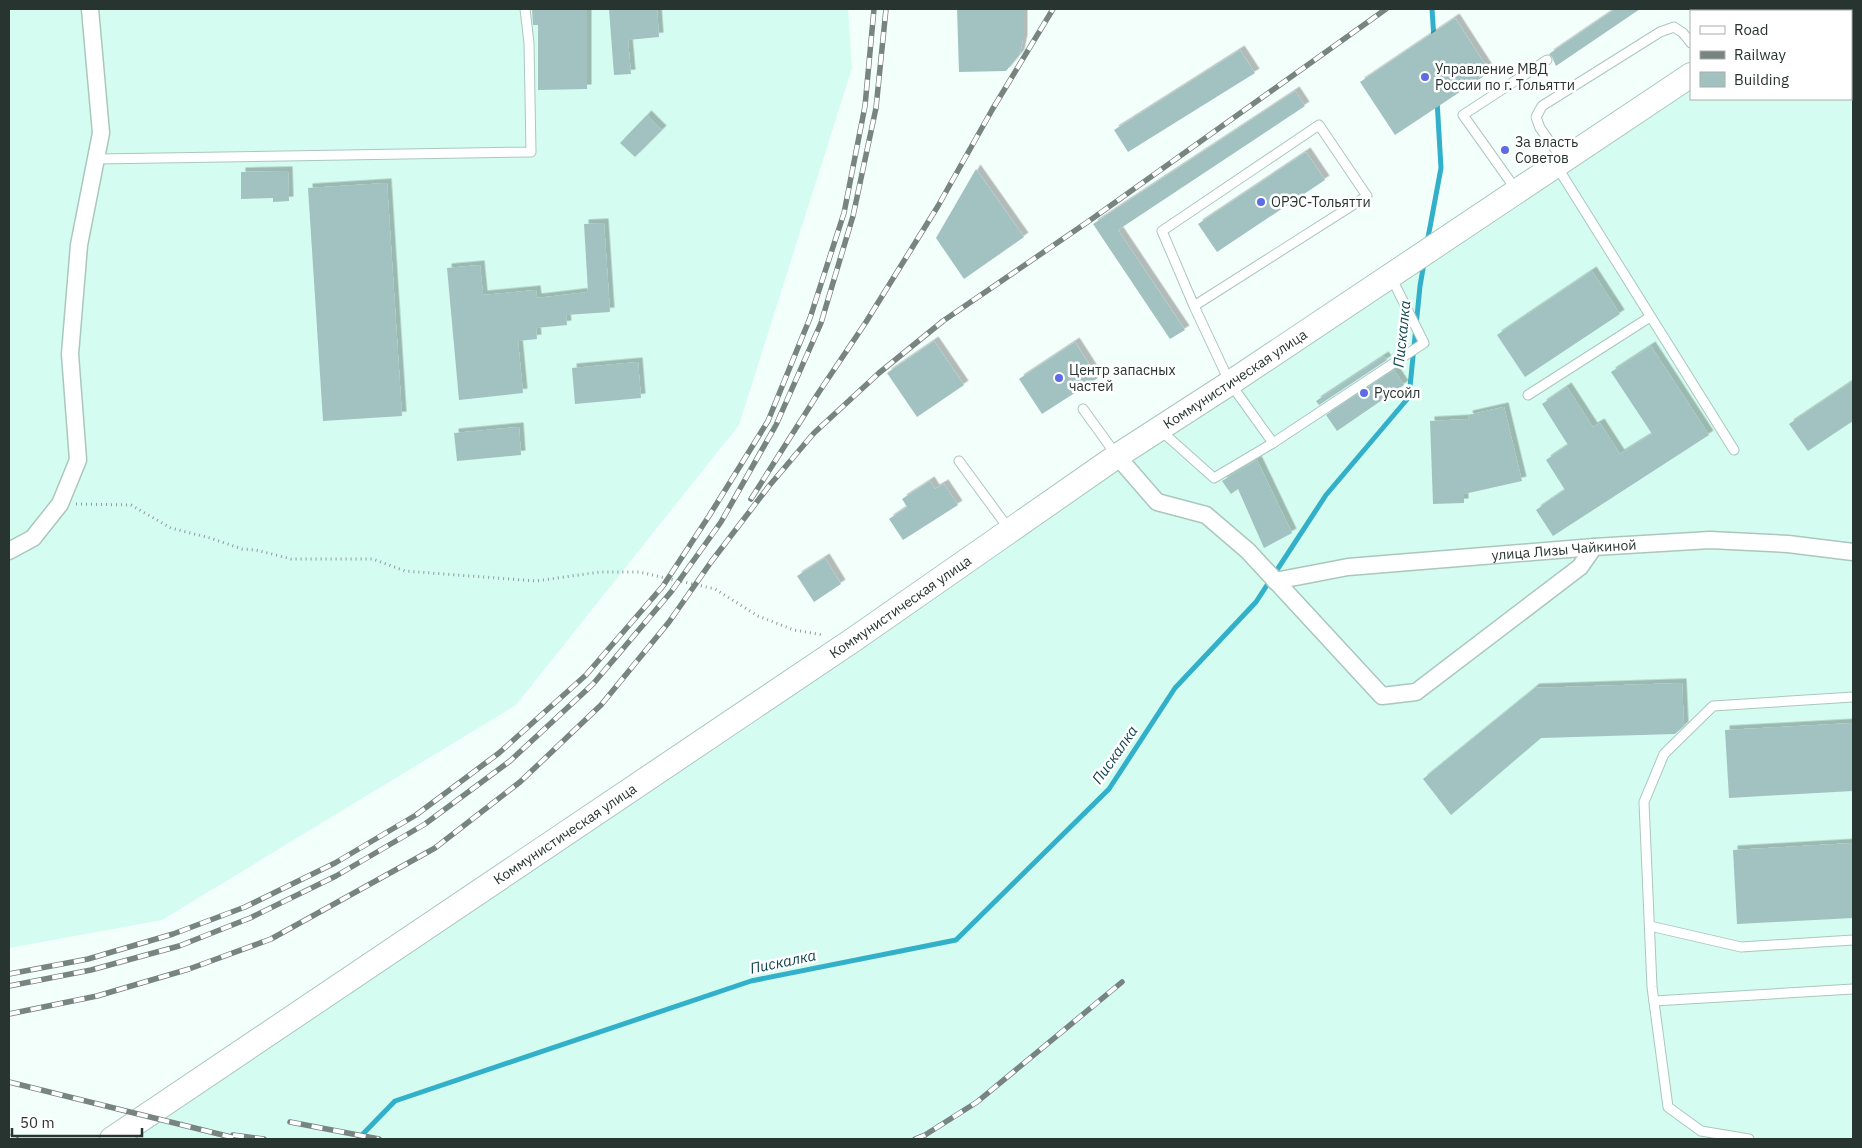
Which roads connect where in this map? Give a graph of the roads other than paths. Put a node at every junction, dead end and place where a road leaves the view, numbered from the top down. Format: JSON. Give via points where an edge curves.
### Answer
{"nodes":[{"id":1,"x":90,"y":9,"type":"edge"},
{"id":2,"x":525,"y":9,"type":"edge"},
{"id":3,"x":1690,"y":42,"type":"edge"},
{"id":4,"x":1547,"y":60,"type":"dead end"},
{"id":5,"x":1690,"y":76,"type":"edge"},
{"id":6,"x":96,"y":159,"type":"junction"},
{"id":7,"x":1560,"y":163,"type":"junction"},
{"id":8,"x":1518,"y":191,"type":"junction"},
{"id":9,"x":1390,"y":275,"type":"junction"},
{"id":10,"x":1194,"y":306,"type":"junction"},
{"id":11,"x":1650,"y":317,"type":"junction"},
{"id":12,"x":1230,"y":383,"type":"junction"},
{"id":13,"x":1528,"y":395,"type":"dead end"},
{"id":14,"x":1084,"y":409,"type":"dead end"},
{"id":15,"x":1158,"y":429,"type":"junction"},
{"id":16,"x":1273,"y":444,"type":"junction"},
{"id":17,"x":1734,"y":450,"type":"dead end"},
{"id":18,"x":1117,"y":456,"type":"junction"},
{"id":19,"x":959,"y":461,"type":"dead end"},
{"id":20,"x":1010,"y":530,"type":"junction"},
{"id":21,"x":1594,"y":547,"type":"junction"},
{"id":22,"x":9,"y":551,"type":"edge"},
{"id":23,"x":1853,"y":552,"type":"edge"},
{"id":24,"x":1275,"y":581,"type":"junction"},
{"id":25,"x":1853,"y":697,"type":"edge"},
{"id":26,"x":1650,"y":926,"type":"junction"},
{"id":27,"x":1853,"y":940,"type":"edge"},
{"id":28,"x":1853,"y":989,"type":"edge"},
{"id":29,"x":1654,"y":1001,"type":"junction"},
{"id":30,"x":112,"y":1139,"type":"edge"},
{"id":31,"x":1749,"y":1139,"type":"edge"}],
"edges":[{"from":1,"to":6,"type":"street","via":[[101,133]]},
{"from":2,"to":6,"type":"lane","via":[[529,43],[531,152]]},
{"from":3,"to":7,"type":"lane","via":[[1674,27],[1660,32],[1542,106],[1536,116]]},
{"from":4,"to":8,"type":"lane","via":[[1463,115]]},
{"from":5,"to":7,"type":"main road","name":"Коммунистическая улица"},
{"from":6,"to":22,"type":"street","via":[[79,245],[70,354],[78,460],[60,504],[33,538]]},
{"from":7,"to":8,"type":"main road","name":"Коммунистическая улица"},
{"from":7,"to":11,"type":"lane"},
{"from":8,"to":9,"type":"main road","name":"Коммунистическая улица"},
{"from":9,"to":12,"type":"main road","name":"Коммунистическая улица"},
{"from":9,"to":16,"type":"lane","via":[[1424,343]]},
{"from":10,"to":10,"type":"lane","via":[[1162,231],[1318,125],[1367,196]]},
{"from":10,"to":12,"type":"lane"},
{"from":11,"to":13,"type":"lane"},
{"from":11,"to":17,"type":"lane"},
{"from":12,"to":15,"type":"main road","name":"Коммунистическая улица"},
{"from":12,"to":16,"type":"lane"},
{"from":14,"to":18,"type":"lane"},
{"from":15,"to":16,"type":"lane","via":[[1214,478]]},
{"from":15,"to":18,"type":"main road","name":"Коммунистическая улица"},
{"from":18,"to":20,"type":"main road","name":"Коммунистическая улица"},
{"from":18,"to":24,"type":"street","via":[[1157,502],[1206,514],[1248,551]]},
{"from":19,"to":20,"type":"lane"},
{"from":20,"to":30,"type":"main road","name":"Коммунистическая улица","via":[[853,640]]},
{"from":21,"to":23,"type":"street","name":"улица Лизы Чайкиной","via":[[1710,540],[1788,544]]},
{"from":21,"to":24,"type":"street","name":"улица Лизы Чайкиной","via":[[1348,567]]},
{"from":21,"to":24,"type":"street","via":[[1580,567],[1416,692],[1382,696]]},
{"from":25,"to":26,"type":"lane","via":[[1713,706],[1664,754],[1644,802]]},
{"from":26,"to":27,"type":"lane","via":[[1741,947]]},
{"from":26,"to":29,"type":"lane"},
{"from":28,"to":29,"type":"lane"},
{"from":29,"to":31,"type":"lane","via":[[1668,1106],[1701,1131]]}]}
